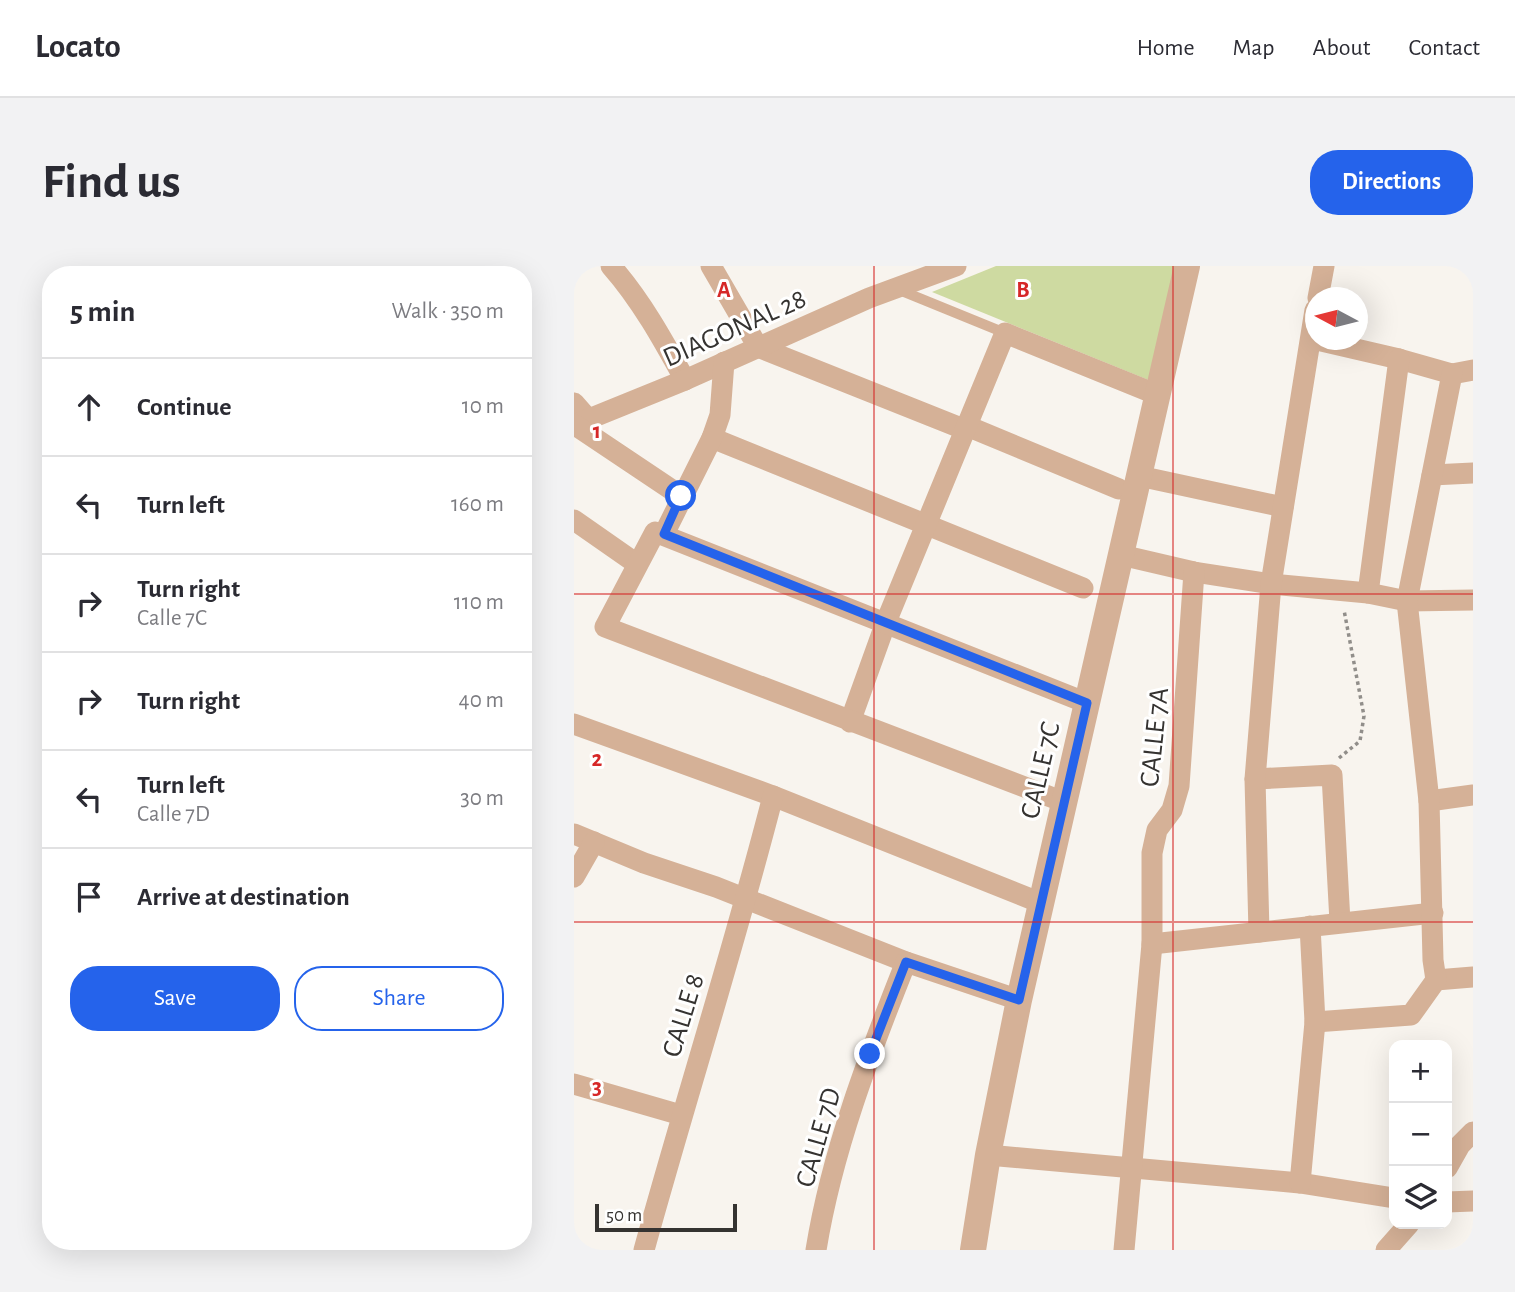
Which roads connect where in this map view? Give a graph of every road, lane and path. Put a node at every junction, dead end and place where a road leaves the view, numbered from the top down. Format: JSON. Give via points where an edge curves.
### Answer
{"nodes":[{"id":1,"x":611,"y":266,"type":"edge"},
{"id":2,"x":711,"y":266,"type":"edge"},
{"id":3,"x":914,"y":266,"type":"edge"},
{"id":4,"x":956,"y":266,"type":"edge"},
{"id":5,"x":1187,"y":266,"type":"edge"},
{"id":6,"x":1324,"y":266,"type":"edge"},
{"id":7,"x":898,"y":280,"type":"edge"},
{"id":8,"x":1320,"y":287,"type":"edge"},
{"id":9,"x":1005,"y":333,"type":"junction"},
{"id":10,"x":758,"y":347,"type":"junction"},
{"id":11,"x":1312,"y":350,"type":"edge"},
{"id":12,"x":1361,"y":350,"type":"edge"},
{"id":13,"x":1399,"y":359,"type":"junction"},
{"id":14,"x":724,"y":362,"type":"junction"},
{"id":15,"x":1473,"y":370,"type":"edge"},
{"id":16,"x":1451,"y":374,"type":"junction"},
{"id":17,"x":685,"y":380,"type":"junction"},
{"id":18,"x":1157,"y":395,"type":"junction"},
{"id":19,"x":578,"y":418,"type":"edge"},
{"id":20,"x":967,"y":428,"type":"junction"},
{"id":21,"x":712,"y":438,"type":"junction"},
{"id":22,"x":1473,"y":473,"type":"edge"},
{"id":23,"x":1432,"y":475,"type":"junction"},
{"id":24,"x":1129,"y":483,"type":"junction"},
{"id":25,"x":681,"y":496,"type":"junction"},
{"id":26,"x":1283,"y":507,"type":"junction"},
{"id":27,"x":574,"y":520,"type":"edge"},
{"id":28,"x":928,"y":525,"type":"junction"},
{"id":29,"x":664,"y":534,"type":"junction"},
{"id":30,"x":1121,"y":555,"type":"junction"},
{"id":31,"x":637,"y":564,"type":"junction"},
{"id":32,"x":1194,"y":572,"type":"junction"},
{"id":33,"x":1271,"y":584,"type":"junction"},
{"id":34,"x":1083,"y":588,"type":"dead end"},
{"id":35,"x":1340,"y":591,"type":"junction"},
{"id":36,"x":1368,"y":593,"type":"junction"},
{"id":37,"x":1473,"y":600,"type":"edge"},
{"id":38,"x":1407,"y":601,"type":"junction"},
{"id":39,"x":886,"y":622,"type":"junction"},
{"id":40,"x":1087,"y":703,"type":"junction"},
{"id":41,"x":850,"y":722,"type":"junction"},
{"id":42,"x":574,"y":724,"type":"edge"},
{"id":43,"x":1332,"y":775,"type":"junction"},
{"id":44,"x":1255,"y":779,"type":"junction"},
{"id":45,"x":1473,"y":795,"type":"edge"},
{"id":46,"x":773,"y":796,"type":"junction"},
{"id":47,"x":1429,"y":801,"type":"junction"},
{"id":48,"x":1064,"y":803,"type":"junction"},
{"id":49,"x":574,"y":834,"type":"edge"},
{"id":50,"x":594,"y":842,"type":"junction"},
{"id":51,"x":574,"y":877,"type":"edge"},
{"id":52,"x":747,"y":899,"type":"junction"},
{"id":53,"x":1041,"y":903,"type":"junction"},
{"id":54,"x":1433,"y":913,"type":"junction"},
{"id":55,"x":1340,"y":922,"type":"junction"},
{"id":56,"x":1310,"y":926,"type":"junction"},
{"id":57,"x":1259,"y":932,"type":"junction"},
{"id":58,"x":1153,"y":944,"type":"junction"},
{"id":59,"x":906,"y":962,"type":"junction"},
{"id":60,"x":1473,"y":977,"type":"edge"},
{"id":61,"x":1436,"y":980,"type":"junction"},
{"id":62,"x":1019,"y":1000,"type":"junction"},
{"id":63,"x":1315,"y":1022,"type":"junction"},
{"id":64,"x":574,"y":1084,"type":"edge"},
{"id":65,"x":681,"y":1115,"type":"junction"},
{"id":66,"x":1473,"y":1132,"type":"edge"},
{"id":67,"x":988,"y":1155,"type":"junction"},
{"id":68,"x":1448,"y":1166,"type":"edge"},
{"id":69,"x":1130,"y":1169,"type":"junction"},
{"id":70,"x":1300,"y":1183,"type":"junction"},
{"id":71,"x":1389,"y":1197,"type":"edge"},
{"id":72,"x":1473,"y":1200,"type":"edge"},
{"id":73,"x":1452,"y":1202,"type":"edge"},
{"id":74,"x":1405,"y":1229,"type":"edge"},
{"id":75,"x":644,"y":1250,"type":"edge"},
{"id":76,"x":816,"y":1250,"type":"edge"},
{"id":77,"x":973,"y":1250,"type":"edge"},
{"id":78,"x":1124,"y":1250,"type":"edge"},
{"id":79,"x":1386,"y":1250,"type":"edge"}],
"edges":[{"from":1,"to":17,"type":"street","via":[[653,324]]},
{"from":2,"to":10,"type":"street"},
{"from":3,"to":7,"type":"street"},
{"from":4,"to":7,"type":"street","name":"DIAGONAL 28"},
{"from":5,"to":18,"type":"street","name":"CALLE 7C"},
{"from":6,"to":8,"type":"street"},
{"from":7,"to":9,"type":"lane"},
{"from":7,"to":10,"type":"street","name":"DIAGONAL 28"},
{"from":9,"to":18,"type":"street"},
{"from":9,"to":20,"type":"street"},
{"from":10,"to":14,"type":"street","name":"DIAGONAL 28"},
{"from":10,"to":20,"type":"street"},
{"from":11,"to":26,"type":"street"},
{"from":12,"to":13,"type":"street"},
{"from":13,"to":16,"type":"street"},
{"from":13,"to":36,"type":"street"},
{"from":14,"to":17,"type":"street","name":"DIAGONAL 28"},
{"from":14,"to":21,"type":"street","via":[[720,415]]},
{"from":15,"to":16,"type":"street"},
{"from":16,"to":23,"type":"street"},
{"from":17,"to":19,"type":"street","name":"DIAGONAL 28"},
{"from":18,"to":24,"type":"street","name":"CALLE 7C"},
{"from":19,"to":25,"type":"street"},
{"from":20,"to":24,"type":"street"},
{"from":20,"to":28,"type":"street"},
{"from":21,"to":25,"type":"street"},
{"from":21,"to":28,"type":"street"},
{"from":22,"to":23,"type":"street"},
{"from":23,"to":38,"type":"street"},
{"from":24,"to":26,"type":"street"},
{"from":24,"to":30,"type":"street","name":"CALLE 7C"},
{"from":25,"to":29,"type":"street"},
{"from":26,"to":33,"type":"street"},
{"from":27,"to":31,"type":"street"},
{"from":28,"to":34,"type":"street"},
{"from":28,"to":39,"type":"street"},
{"from":29,"to":31,"type":"street","via":[[655,532]]},
{"from":29,"to":39,"type":"street"},
{"from":30,"to":32,"type":"street"},
{"from":30,"to":40,"type":"street","name":"CALLE 7C"},
{"from":31,"to":41,"type":"street","via":[[605,627]]},
{"from":32,"to":33,"type":"street"},
{"from":32,"to":58,"type":"street","name":"CALLE 7A","via":[[1179,786],[1172,810],[1157,830],[1152,853]]},
{"from":33,"to":35,"type":"street"},
{"from":33,"to":44,"type":"street"},
{"from":35,"to":36,"type":"street"},
{"from":35,"to":43,"type":"path","via":[[1364,716],[1360,741],[1338,758]]},
{"from":36,"to":38,"type":"street"},
{"from":37,"to":38,"type":"street"},
{"from":38,"to":47,"type":"street"},
{"from":39,"to":40,"type":"street"},
{"from":39,"to":41,"type":"street"},
{"from":40,"to":48,"type":"street","name":"CALLE 7C"},
{"from":41,"to":48,"type":"street"},
{"from":42,"to":46,"type":"street"},
{"from":43,"to":44,"type":"street"},
{"from":43,"to":55,"type":"street"},
{"from":44,"to":57,"type":"street"},
{"from":45,"to":47,"type":"street"},
{"from":46,"to":52,"type":"street","name":"CALLE 8"},
{"from":46,"to":53,"type":"street"},
{"from":47,"to":54,"type":"street"},
{"from":48,"to":53,"type":"street","name":"CALLE 7C"},
{"from":49,"to":50,"type":"street"},
{"from":50,"to":51,"type":"street"},
{"from":50,"to":52,"type":"street"},
{"from":52,"to":59,"type":"street"},
{"from":52,"to":65,"type":"street","name":"CALLE 8"},
{"from":53,"to":62,"type":"street","name":"CALLE 7C"},
{"from":54,"to":55,"type":"street"},
{"from":54,"to":61,"type":"street"},
{"from":55,"to":56,"type":"street"},
{"from":56,"to":57,"type":"street"},
{"from":56,"to":63,"type":"street"},
{"from":57,"to":58,"type":"street"},
{"from":58,"to":69,"type":"street","name":"CALLE 7A"},
{"from":59,"to":62,"type":"street"},
{"from":59,"to":76,"type":"street","name":"CALLE 7D","via":[[840,1148]]},
{"from":60,"to":61,"type":"street"},
{"from":61,"to":63,"type":"street","via":[[1411,1015]]},
{"from":62,"to":67,"type":"street","name":"CALLE 7C"},
{"from":63,"to":70,"type":"street"},
{"from":64,"to":65,"type":"street"},
{"from":65,"to":75,"type":"street","name":"CALLE 8"},
{"from":66,"to":68,"type":"street"},
{"from":67,"to":69,"type":"street"},
{"from":67,"to":77,"type":"street","name":"CALLE 7C"},
{"from":69,"to":70,"type":"street"},
{"from":69,"to":78,"type":"street","name":"CALLE 7A"},
{"from":70,"to":71,"type":"street"},
{"from":72,"to":73,"type":"street"},
{"from":74,"to":79,"type":"street"}]}
